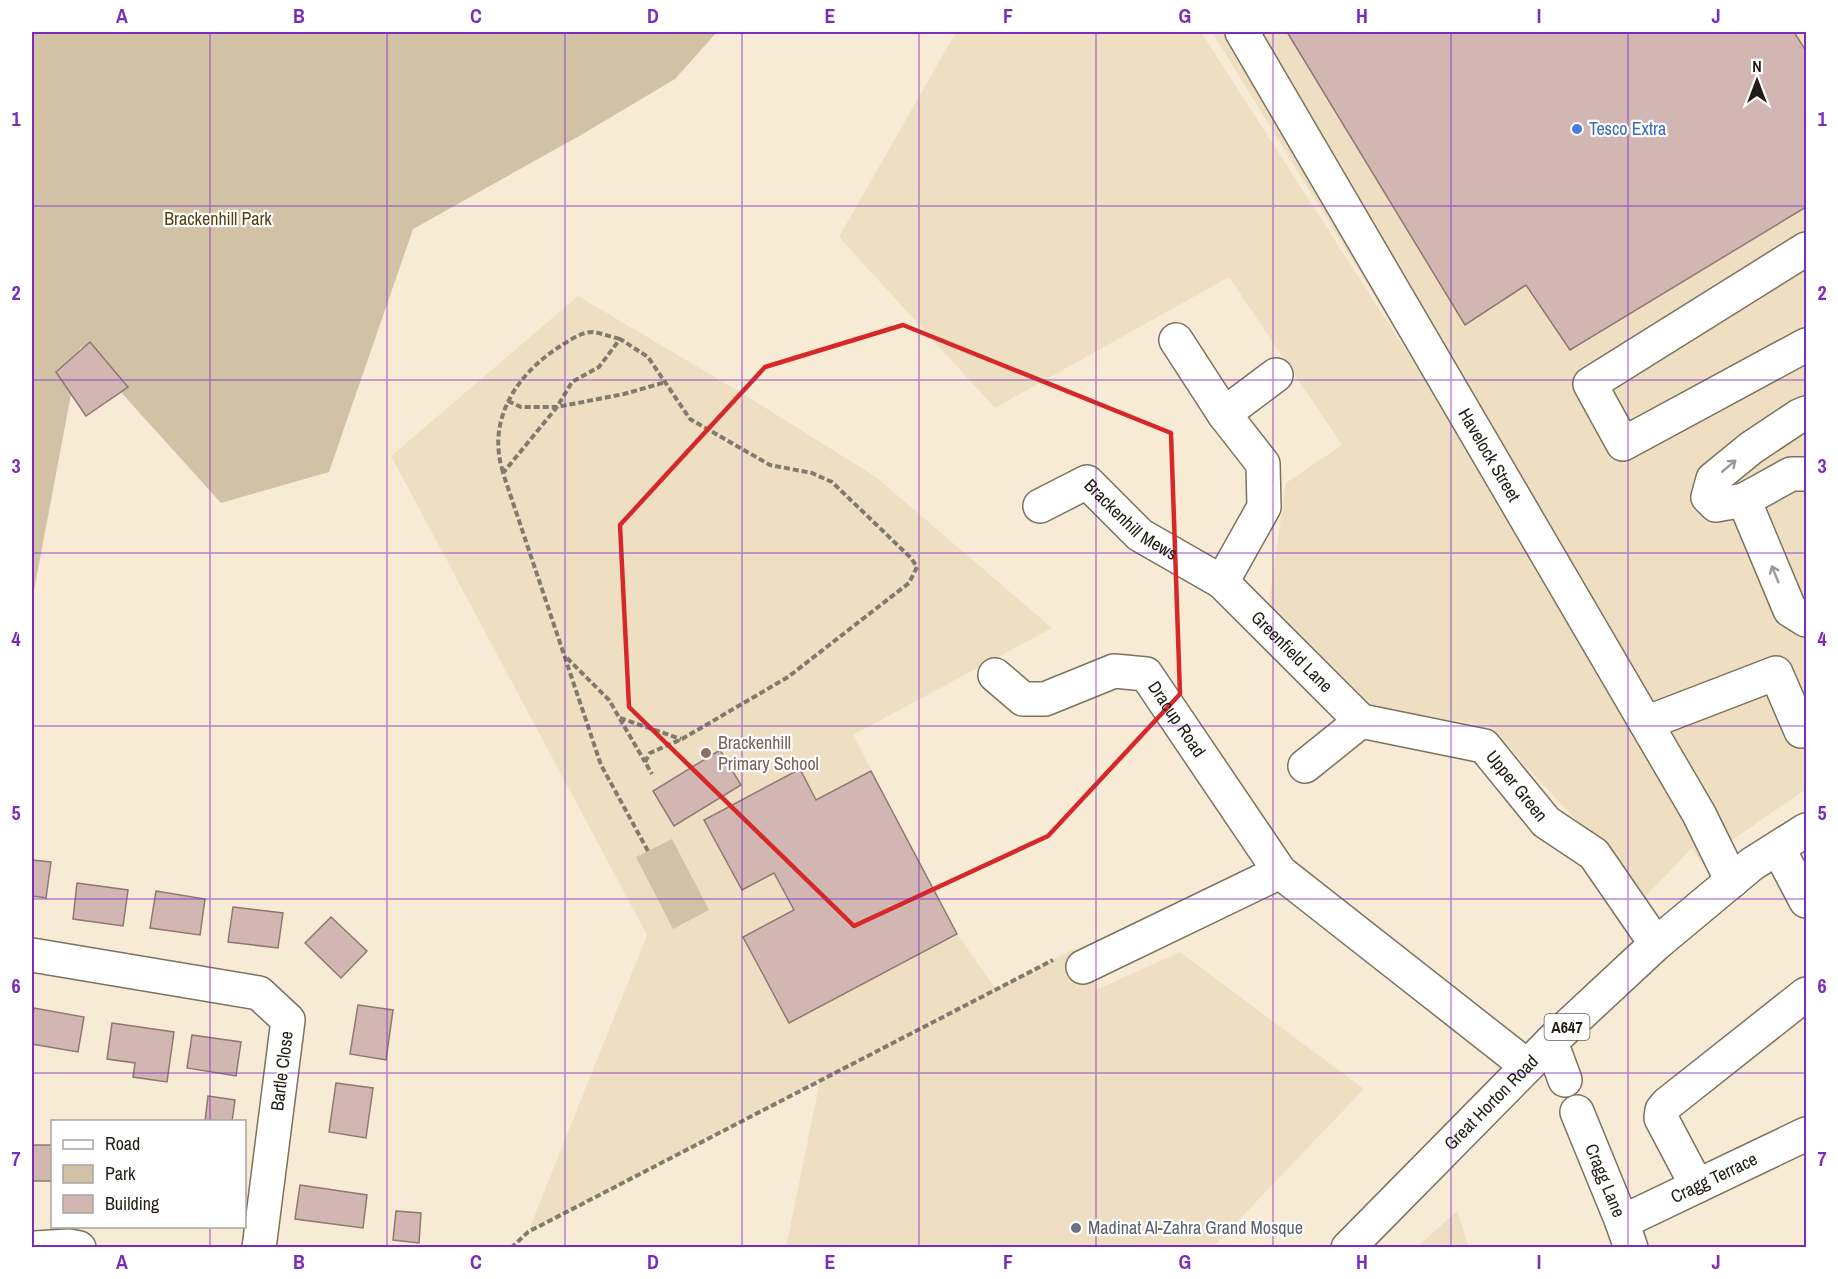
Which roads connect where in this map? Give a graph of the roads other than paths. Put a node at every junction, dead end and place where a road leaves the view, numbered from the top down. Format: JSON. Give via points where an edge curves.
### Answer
{"nodes":[{"id":1,"x":1242,"y":32,"type":"edge"},
{"id":2,"x":1806,"y":249,"type":"edge"},
{"id":3,"x":1176,"y":340,"type":"dead end"},
{"id":4,"x":1806,"y":345,"type":"edge"},
{"id":5,"x":1276,"y":375,"type":"dead end"},
{"id":6,"x":1806,"y":413,"type":"edge"},
{"id":7,"x":1224,"y":414,"type":"junction"},
{"id":8,"x":1806,"y":474,"type":"edge"},
{"id":9,"x":1744,"y":500,"type":"junction"},
{"id":10,"x":1040,"y":506,"type":"dead end"},
{"id":11,"x":1222,"y":582,"type":"junction"},
{"id":12,"x":1806,"y":620,"type":"edge"},
{"id":13,"x":994,"y":675,"type":"dead end"},
{"id":14,"x":1361,"y":720,"type":"junction"},
{"id":15,"x":1646,"y":723,"type":"junction"},
{"id":16,"x":1801,"y":731,"type":"dead end"},
{"id":17,"x":1305,"y":766,"type":"dead end"},
{"id":18,"x":1806,"y":830,"type":"edge"},
{"id":19,"x":1778,"y":848,"type":"junction"},
{"id":20,"x":1280,"y":872,"type":"junction"},
{"id":21,"x":1732,"y":881,"type":"junction"},
{"id":22,"x":1806,"y":901,"type":"edge"},
{"id":23,"x":1656,"y":944,"type":"junction"},
{"id":24,"x":32,"y":956,"type":"edge"},
{"id":25,"x":1083,"y":967,"type":"road end"},
{"id":26,"x":1806,"y":994,"type":"edge"},
{"id":27,"x":1551,"y":1042,"type":"junction"},
{"id":28,"x":1527,"y":1066,"type":"junction"},
{"id":29,"x":1565,"y":1080,"type":"dead end"},
{"id":30,"x":1577,"y":1112,"type":"dead end"},
{"id":31,"x":1806,"y":1134,"type":"edge"},
{"id":32,"x":1697,"y":1186,"type":"junction"},
{"id":33,"x":1627,"y":1234,"type":"edge"},
{"id":34,"x":35,"y":1248,"type":"edge"},
{"id":35,"x":79,"y":1248,"type":"edge"},
{"id":36,"x":259,"y":1248,"type":"edge"},
{"id":37,"x":1348,"y":1248,"type":"edge"}],
"edges":[{"from":1,"to":15,"type":"street","name":"Havelock Street"},
{"from":2,"to":4,"type":"street","via":[[1590,384],[1623,444]]},
{"from":3,"to":7,"type":"street"},
{"from":5,"to":7,"type":"street"},
{"from":9,"to":6,"type":"street","one_way":true,"via":[[1716,505],[1708,497],[1713,479],[1751,448]]},
{"from":7,"to":11,"type":"street","via":[[1263,464],[1264,507]]},
{"from":8,"to":9,"type":"street","via":[[1791,474]]},
{"from":12,"to":9,"type":"street","one_way":true,"via":[[1790,610]]},
{"from":10,"to":11,"type":"street","name":"Brackenhill Mews","via":[[1087,482],[1140,535]]},
{"from":11,"to":14,"type":"street","name":"Greenfield Lane"},
{"from":13,"to":20,"type":"street","name":"Dracup Road","via":[[1023,699],[1046,699],[1113,671],[1146,674]]},
{"from":14,"to":17,"type":"street"},
{"from":14,"to":23,"type":"street","name":"Upper Green","via":[[1484,746],[1545,822],[1594,854]]},
{"from":15,"to":16,"type":"street","via":[[1776,673]]},
{"from":15,"to":21,"type":"street","name":"Havelock Street","via":[[1699,814]]},
{"from":18,"to":19,"type":"street","name":"Great Horton Road","number":"A647"},
{"from":19,"to":21,"type":"street","name":"Great Horton Road","number":"A647"},
{"from":19,"to":22,"type":"street"},
{"from":20,"to":25,"type":"street"},
{"from":20,"to":28,"type":"street","name":"Dracup Road"},
{"from":21,"to":23,"type":"street","name":"Great Horton Road","number":"A647"},
{"from":23,"to":27,"type":"street","name":"Great Horton Road","number":"A647"},
{"from":24,"to":36,"type":"street","name":"Bartle Close","via":[[259,993],[288,1020]]},
{"from":26,"to":32,"type":"street","via":[[1662,1110],[1661,1118]]},
{"from":27,"to":28,"type":"street","name":"Great Horton Road","number":"A647"},
{"from":27,"to":29,"type":"street"},
{"from":28,"to":37,"type":"street","name":"Great Horton Road","number":"A647"},
{"from":30,"to":33,"type":"street","name":"Cragg Lane"},
{"from":31,"to":32,"type":"street","name":"Cragg Terrace"},
{"from":32,"to":33,"type":"street","name":"Cragg Terrace"},
{"from":34,"to":35,"type":"street"}]}
